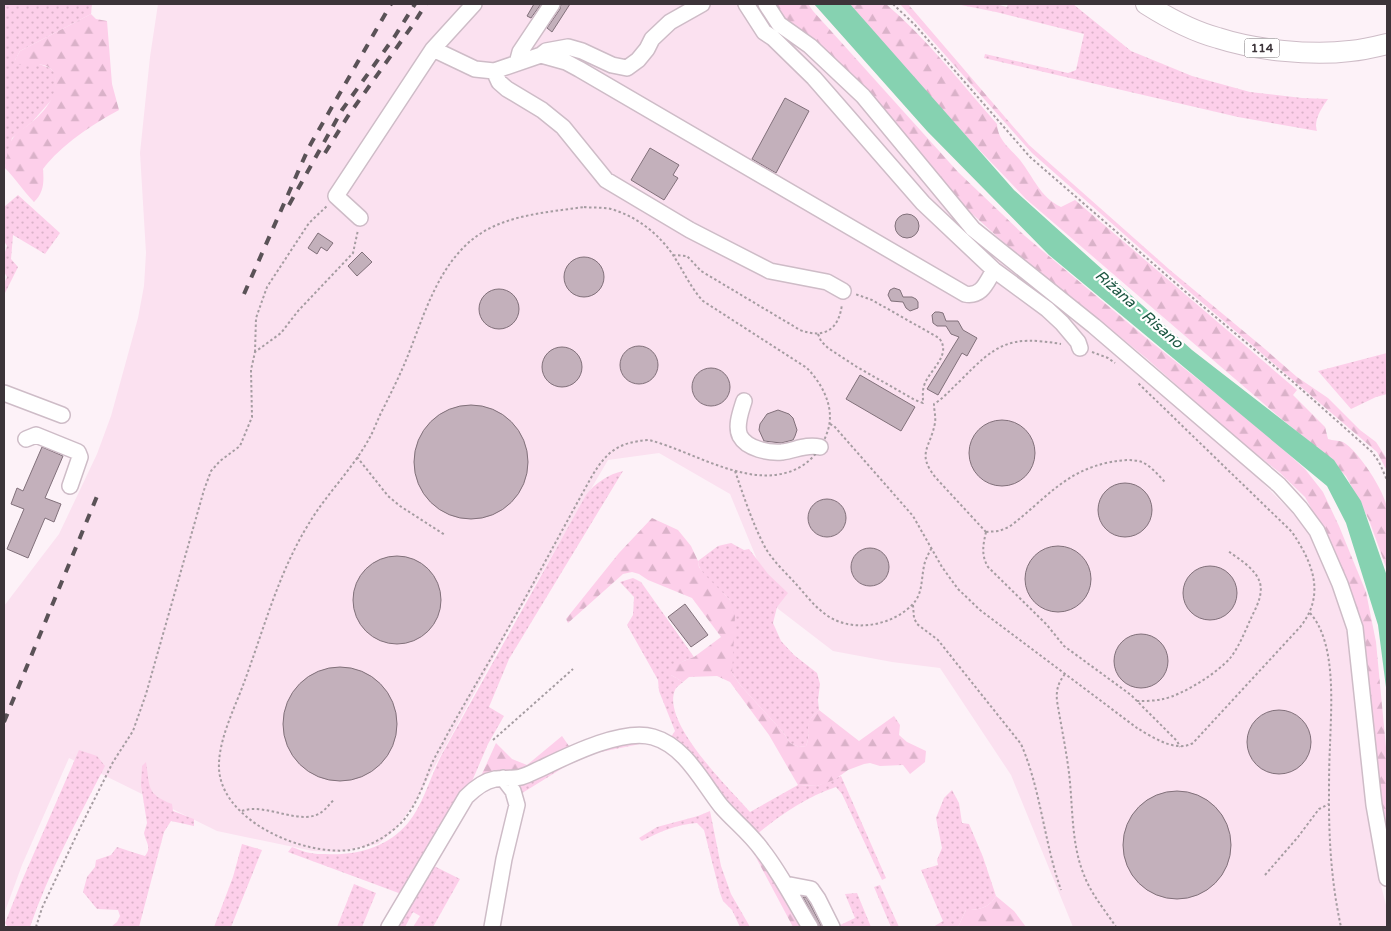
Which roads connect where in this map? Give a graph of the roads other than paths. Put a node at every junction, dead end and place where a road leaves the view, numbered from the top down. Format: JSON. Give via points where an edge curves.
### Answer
{"nodes":[{"id":1,"x":474,"y":4,"type":"edge"},
{"id":2,"x":552,"y":4,"type":"edge"},
{"id":3,"x":702,"y":4,"type":"edge"},
{"id":4,"x":746,"y":4,"type":"edge"},
{"id":5,"x":766,"y":4,"type":"edge"},
{"id":6,"x":1155,"y":7,"type":"edge"},
{"id":7,"x":1387,"y":44,"type":"edge"},
{"id":8,"x":432,"y":49,"type":"junction"},
{"id":9,"x":526,"y":54,"type":"junction"},
{"id":10,"x":494,"y":71,"type":"junction"},
{"id":11,"x":360,"y":218,"type":"road end"},
{"id":12,"x":994,"y":270,"type":"junction"},
{"id":13,"x":843,"y":291,"type":"road end"},
{"id":14,"x":1074,"y":347,"type":"road end"},
{"id":15,"x":4,"y":393,"type":"edge"},
{"id":16,"x":744,"y":401,"type":"dead end"},
{"id":17,"x":62,"y":415,"type":"dead end"},
{"id":18,"x":26,"y":439,"type":"dead end"},
{"id":19,"x":820,"y":447,"type":"dead end"},
{"id":20,"x":70,"y":486,"type":"dead end"},
{"id":21,"x":503,"y":778,"type":"junction"},
{"id":22,"x":1387,"y":878,"type":"edge"},
{"id":23,"x":785,"y":884,"type":"junction"},
{"id":24,"x":389,"y":927,"type":"edge"},
{"id":25,"x":492,"y":927,"type":"edge"},
{"id":26,"x":810,"y":927,"type":"edge"},
{"id":27,"x":832,"y":927,"type":"edge"}],
"edges":[{"from":1,"to":8,"type":"street"},
{"from":2,"to":9,"type":"street"},
{"from":3,"to":9,"type":"street","via":[[670,22],[652,39],[638,60],[627,68],[568,47]]},
{"from":4,"to":12,"type":"street","via":[[764,32],[814,78],[923,203]]},
{"from":5,"to":22,"type":"street","via":[[779,24],[810,46],[863,96],[972,229],[1094,326],[1279,485],[1318,531],[1355,628],[1374,805]]},
{"from":6,"to":7,"type":"main road","number":"114","via":[[1172,20],[1218,38],[1260,48],[1339,52]]},
{"from":8,"to":10,"type":"street","via":[[475,69]]},
{"from":8,"to":11,"type":"street","via":[[336,196]]},
{"from":9,"to":10,"type":"street"},
{"from":9,"to":12,"type":"street","via":[[566,62],[579,69],[965,294],[977,294]]},
{"from":10,"to":13,"type":"street","via":[[506,89],[563,127],[606,180],[732,253],[770,270],[827,282]]},
{"from":12,"to":14,"type":"street","via":[[1047,309],[1071,333]]},
{"from":15,"to":17,"type":"street"},
{"from":16,"to":19,"type":"street","via":[[740,435],[748,443],[774,452],[811,445]]},
{"from":18,"to":20,"type":"street","via":[[36,435],[78,452],[80,457]]},
{"from":21,"to":23,"type":"street","via":[[521,777],[608,741],[652,737],[673,747],[684,758],[722,808],[762,850]]},
{"from":21,"to":24,"type":"street","via":[[492,779],[466,797]]},
{"from":21,"to":25,"type":"street","via":[[513,791],[517,806]]},
{"from":23,"to":26,"type":"street"},
{"from":23,"to":27,"type":"street","via":[[811,889]]}]}
